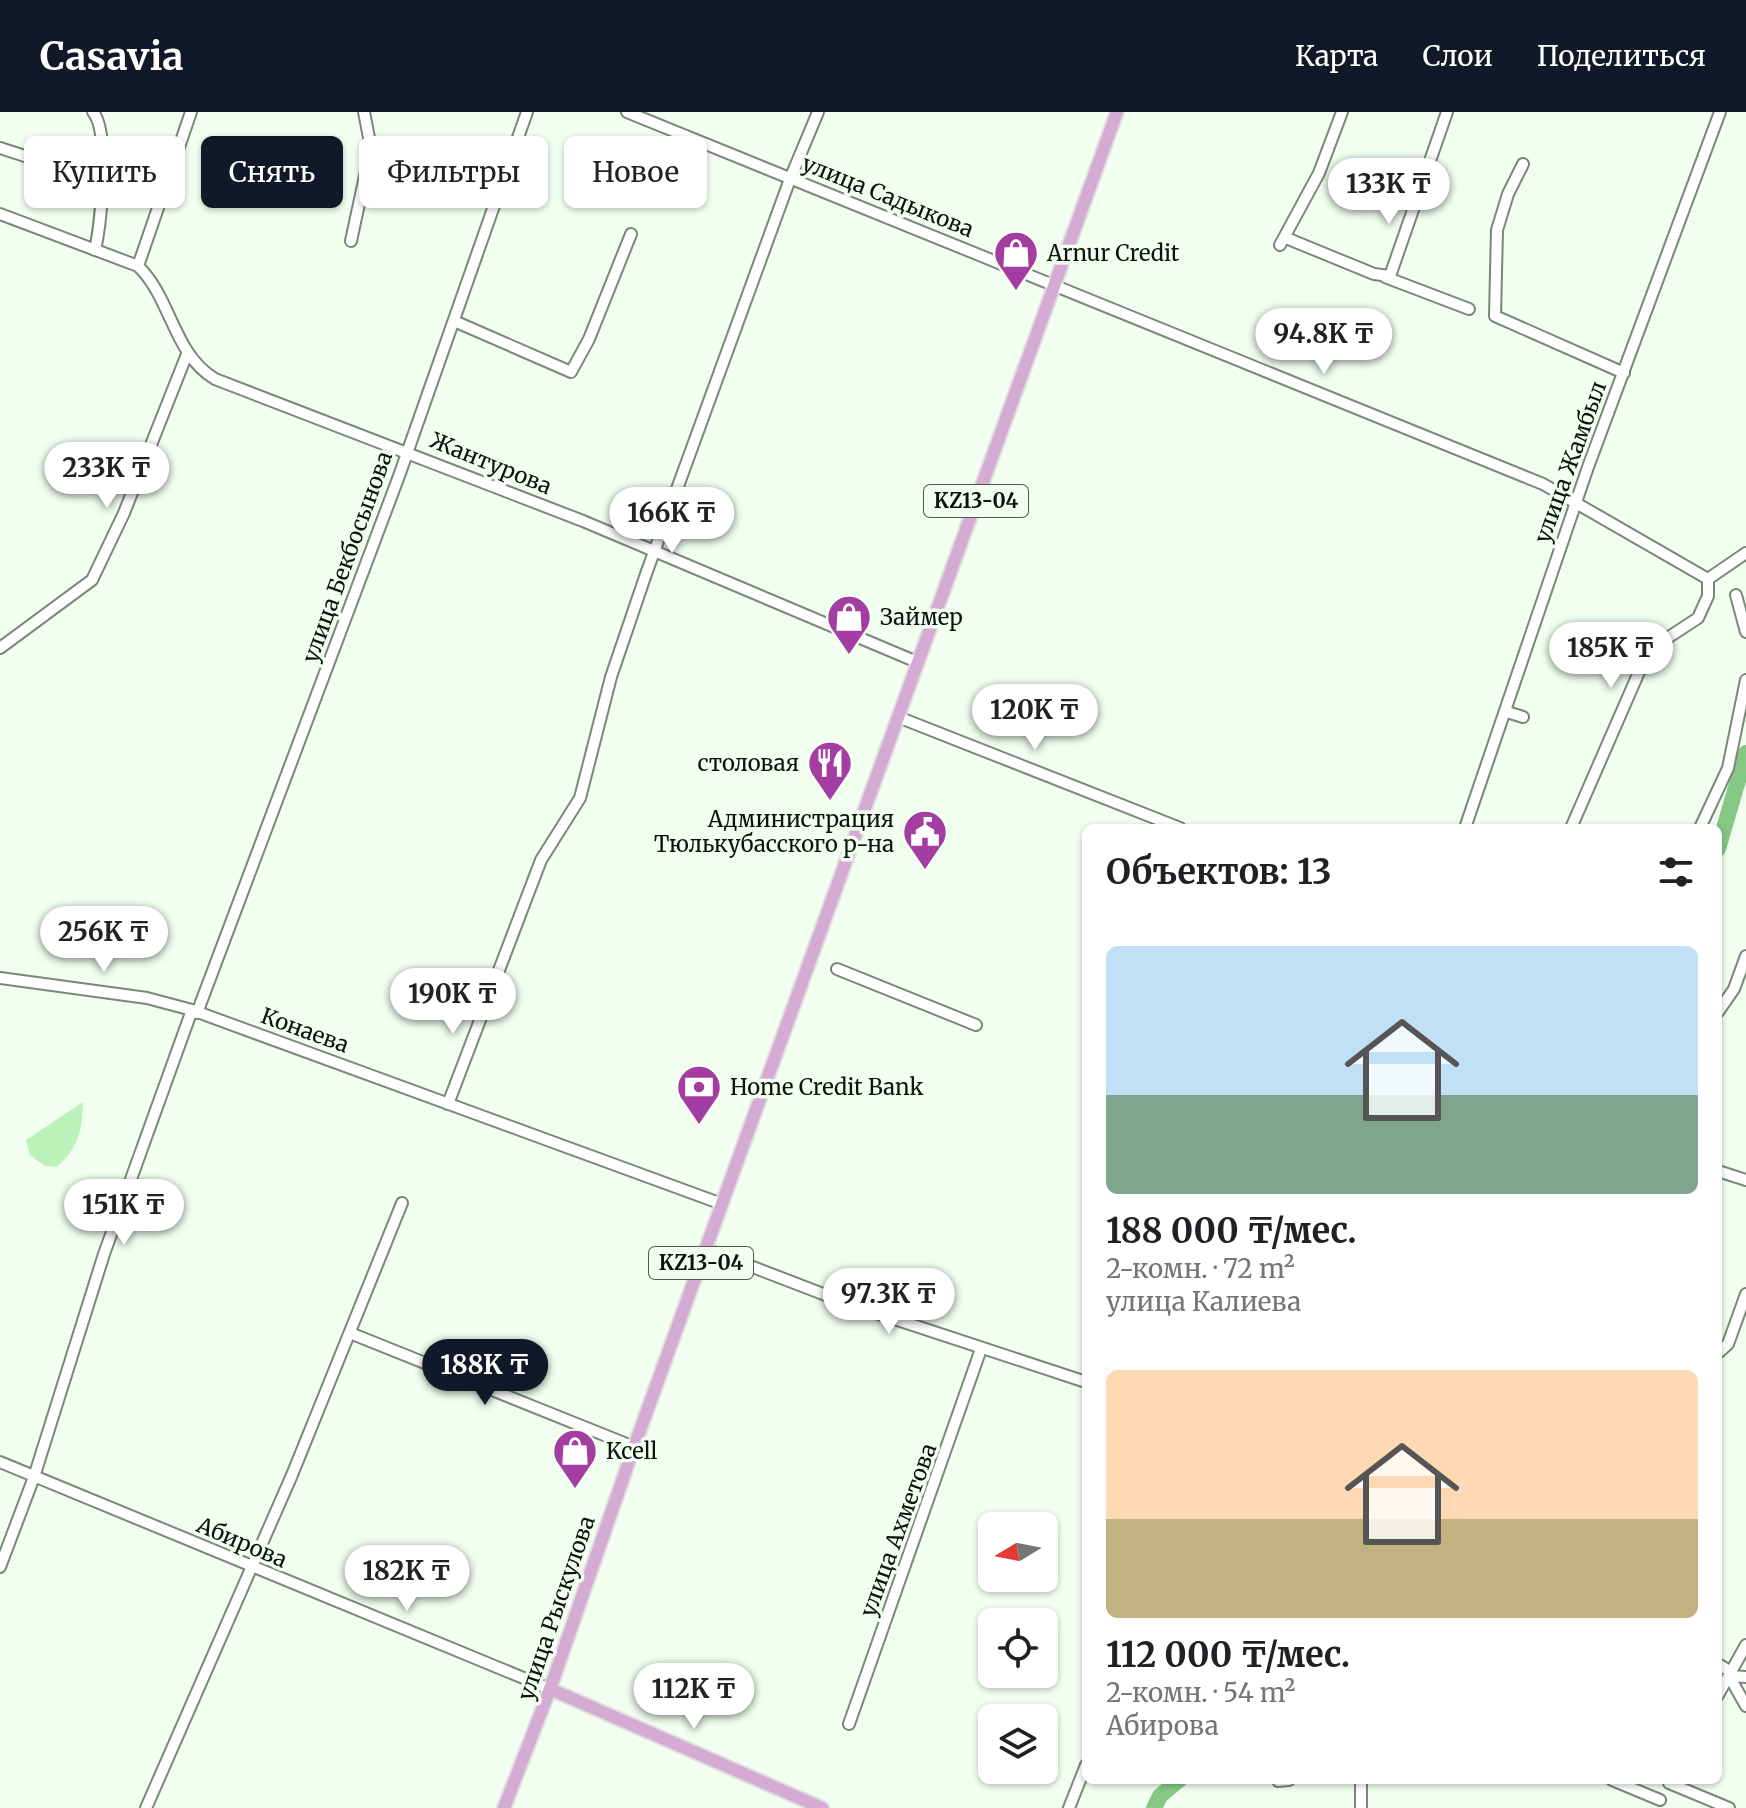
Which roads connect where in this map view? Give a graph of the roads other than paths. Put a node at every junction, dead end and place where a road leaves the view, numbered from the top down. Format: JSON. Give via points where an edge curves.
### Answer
{"nodes":[{"id":1,"x":93,"y":112,"type":"edge"},
{"id":2,"x":191,"y":112,"type":"edge"},
{"id":3,"x":364,"y":112,"type":"edge"},
{"id":4,"x":527,"y":112,"type":"edge"},
{"id":5,"x":627,"y":112,"type":"edge"},
{"id":6,"x":818,"y":112,"type":"edge"},
{"id":7,"x":1117,"y":112,"type":"edge"},
{"id":8,"x":1342,"y":112,"type":"edge"},
{"id":9,"x":1447,"y":112,"type":"edge"},
{"id":10,"x":1720,"y":112,"type":"edge"},
{"id":11,"x":100,"y":136,"type":"edge"},
{"id":12,"x":0,"y":148,"type":"edge"},
{"id":13,"x":24,"y":156,"type":"edge"},
{"id":14,"x":1523,"y":164,"type":"dead end"},
{"id":15,"x":790,"y":179,"type":"junction"},
{"id":16,"x":99,"y":208,"type":"edge"},
{"id":17,"x":0,"y":214,"type":"edge"},
{"id":18,"x":631,"y":234,"type":"dead end"},
{"id":19,"x":351,"y":241,"type":"dead end"},
{"id":20,"x":95,"y":250,"type":"junction"},
{"id":21,"x":138,"y":266,"type":"junction"},
{"id":22,"x":1385,"y":277,"type":"junction"},
{"id":23,"x":1054,"y":286,"type":"junction"},
{"id":24,"x":1469,"y":309,"type":"dead end"},
{"id":25,"x":454,"y":321,"type":"junction"},
{"id":26,"x":187,"y":354,"type":"junction"},
{"id":27,"x":1624,"y":373,"type":"junction"},
{"id":28,"x":407,"y":451,"type":"junction"},
{"id":29,"x":1576,"y":503,"type":"junction"},
{"id":30,"x":655,"y":550,"type":"junction"},
{"id":31,"x":1746,"y":553,"type":"edge"},
{"id":32,"x":1708,"y":579,"type":"junction"},
{"id":33,"x":1736,"y":595,"type":"dead end"},
{"id":34,"x":1746,"y":632,"type":"edge"},
{"id":35,"x":0,"y":648,"type":"edge"},
{"id":36,"x":917,"y":662,"type":"junction"},
{"id":37,"x":1746,"y":680,"type":"edge"},
{"id":38,"x":1507,"y":712,"type":"junction"},
{"id":39,"x":898,"y":717,"type":"junction"},
{"id":40,"x":1523,"y":717,"type":"dead end"},
{"id":41,"x":1171,"y":824,"type":"edge"},
{"id":42,"x":1466,"y":824,"type":"edge"},
{"id":43,"x":1573,"y":824,"type":"edge"},
{"id":44,"x":1702,"y":824,"type":"edge"},
{"id":45,"x":1746,"y":956,"type":"edge"},
{"id":46,"x":837,"y":969,"type":"dead end"},
{"id":47,"x":0,"y":978,"type":"edge"},
{"id":48,"x":1722,"y":1006,"type":"edge"},
{"id":49,"x":195,"y":1012,"type":"junction"},
{"id":50,"x":976,"y":1025,"type":"dead end"},
{"id":51,"x":448,"y":1104,"type":"junction"},
{"id":52,"x":1722,"y":1172,"type":"edge"},
{"id":53,"x":1746,"y":1180,"type":"edge"},
{"id":54,"x":402,"y":1203,"type":"dead end"},
{"id":55,"x":722,"y":1204,"type":"junction"},
{"id":56,"x":706,"y":1249,"type":"junction"},
{"id":57,"x":1746,"y":1294,"type":"edge"},
{"id":58,"x":350,"y":1333,"type":"junction"},
{"id":59,"x":981,"y":1349,"type":"junction"},
{"id":60,"x":1722,"y":1349,"type":"edge"},
{"id":61,"x":1082,"y":1381,"type":"edge"},
{"id":62,"x":634,"y":1447,"type":"junction"},
{"id":63,"x":0,"y":1462,"type":"edge"},
{"id":64,"x":34,"y":1477,"type":"junction"},
{"id":65,"x":0,"y":1567,"type":"edge"},
{"id":66,"x":252,"y":1568,"type":"junction"},
{"id":67,"x":1746,"y":1645,"type":"edge"},
{"id":68,"x":1722,"y":1667,"type":"edge"},
{"id":69,"x":1730,"y":1674,"type":"junction"},
{"id":70,"x":1746,"y":1677,"type":"edge"},
{"id":71,"x":1722,"y":1688,"type":"edge"},
{"id":72,"x":550,"y":1689,"type":"junction"},
{"id":73,"x":1746,"y":1706,"type":"edge"},
{"id":74,"x":849,"y":1724,"type":"dead end"},
{"id":75,"x":1082,"y":1775,"type":"edge"},
{"id":76,"x":1361,"y":1784,"type":"edge"},
{"id":77,"x":1620,"y":1784,"type":"edge"},
{"id":78,"x":1669,"y":1784,"type":"edge"},
{"id":79,"x":1675,"y":1784,"type":"edge"},
{"id":80,"x":1658,"y":1804,"type":"edge"},
{"id":81,"x":146,"y":1808,"type":"edge"},
{"id":82,"x":504,"y":1808,"type":"edge"},
{"id":83,"x":822,"y":1808,"type":"edge"},
{"id":84,"x":1069,"y":1808,"type":"edge"},
{"id":85,"x":1361,"y":1808,"type":"edge"},
{"id":86,"x":1729,"y":1808,"type":"edge"}],
"edges":[{"from":1,"to":11,"type":"street"},
{"from":2,"to":21,"type":"street"},
{"from":3,"to":19,"type":"street","via":[[371,148]]},
{"from":4,"to":25,"type":"street","name":"улица Бекбосынова"},
{"from":5,"to":15,"type":"street","name":"улица Садыкова"},
{"from":6,"to":15,"type":"street"},
{"from":7,"to":23,"type":"main road","name":"улица Рыскулова","number":"KZ13-04"},
{"from":8,"to":22,"type":"street","via":[[1319,173],[1283,241]]},
{"from":9,"to":22,"type":"street","via":[[1390,276]]},
{"from":10,"to":27,"type":"street","name":"улица Жамбыл"},
{"from":12,"to":13,"type":"street"},
{"from":14,"to":27,"type":"street","via":[[1497,230],[1495,316]]},
{"from":15,"to":23,"type":"street","name":"улица Садыкова"},
{"from":15,"to":30,"type":"street"},
{"from":16,"to":20,"type":"street"},
{"from":17,"to":20,"type":"street"},
{"from":18,"to":25,"type":"street","via":[[571,372]]},
{"from":20,"to":21,"type":"street"},
{"from":21,"to":26,"type":"street","via":[[149,277]]},
{"from":22,"to":24,"type":"street"},
{"from":23,"to":29,"type":"street","name":"улица Садыкова","via":[[1543,484]]},
{"from":23,"to":36,"type":"main road","name":"улица Рыскулова","number":"KZ13-04"},
{"from":25,"to":28,"type":"street","name":"улица Бекбосынова"},
{"from":26,"to":28,"type":"street","name":"Жантурова","via":[[215,379]]},
{"from":26,"to":35,"type":"street","via":[[92,580]]},
{"from":27,"to":29,"type":"street","name":"улица Жамбыл"},
{"from":28,"to":30,"type":"street","name":"Жантурова"},
{"from":28,"to":49,"type":"street","name":"улица Бекбосынова"},
{"from":29,"to":32,"type":"street","name":"улица Садыкова"},
{"from":29,"to":38,"type":"street","name":"улица Жамбыл"},
{"from":30,"to":36,"type":"street","name":"Жантурова"},
{"from":30,"to":51,"type":"street","via":[[611,677],[580,798],[535,874]]},
{"from":31,"to":32,"type":"street"},
{"from":32,"to":43,"type":"street","via":[[1705,609],[1669,637],[1639,672]]},
{"from":33,"to":34,"type":"street"},
{"from":36,"to":39,"type":"main road","name":"улица Рыскулова","number":"KZ13-04"},
{"from":37,"to":44,"type":"street","via":[[1728,768]]},
{"from":38,"to":40,"type":"street"},
{"from":38,"to":42,"type":"street","name":"улица Жамбыл"},
{"from":39,"to":41,"type":"street"},
{"from":39,"to":55,"type":"main road","name":"улица Рыскулова","number":"KZ13-04"},
{"from":45,"to":48,"type":"street"},
{"from":46,"to":50,"type":"street"},
{"from":47,"to":49,"type":"street","name":"Конаева","via":[[147,998]]},
{"from":49,"to":51,"type":"street","name":"Конаева"},
{"from":49,"to":64,"type":"street","name":"улица Бекбосынова","via":[[101,1261]]},
{"from":51,"to":55,"type":"street","name":"Конаева"},
{"from":52,"to":53,"type":"street"},
{"from":54,"to":58,"type":"street"},
{"from":55,"to":56,"type":"main road","name":"улица Рыскулова","number":"KZ13-04"},
{"from":56,"to":59,"type":"street"},
{"from":56,"to":62,"type":"main road","name":"улица Рыскулова","number":"KZ13-04"},
{"from":57,"to":60,"type":"street"},
{"from":58,"to":62,"type":"street"},
{"from":58,"to":66,"type":"street"},
{"from":59,"to":61,"type":"street"},
{"from":59,"to":74,"type":"street","name":"улица Ахметова"},
{"from":62,"to":72,"type":"main road","name":"улица Рыскулова","number":"KZ13-04"},
{"from":63,"to":64,"type":"street","name":"Абирова"},
{"from":64,"to":65,"type":"street","name":"улица Бекбосынова"},
{"from":64,"to":66,"type":"street","name":"Абирова"},
{"from":66,"to":72,"type":"street","name":"Абирова"},
{"from":66,"to":81,"type":"street"},
{"from":67,"to":69,"type":"street"},
{"from":68,"to":69,"type":"street"},
{"from":69,"to":70,"type":"street"},
{"from":69,"to":71,"type":"street"},
{"from":69,"to":73,"type":"street"},
{"from":72,"to":82,"type":"main road","name":"улица Рыскулова","number":"KZ13-04"},
{"from":72,"to":83,"type":"main road","name":"Абирова"},
{"from":75,"to":84,"type":"street"},
{"from":76,"to":85,"type":"street"},
{"from":77,"to":80,"type":"street"},
{"from":78,"to":80,"type":"street"},
{"from":79,"to":86,"type":"street"}]}
